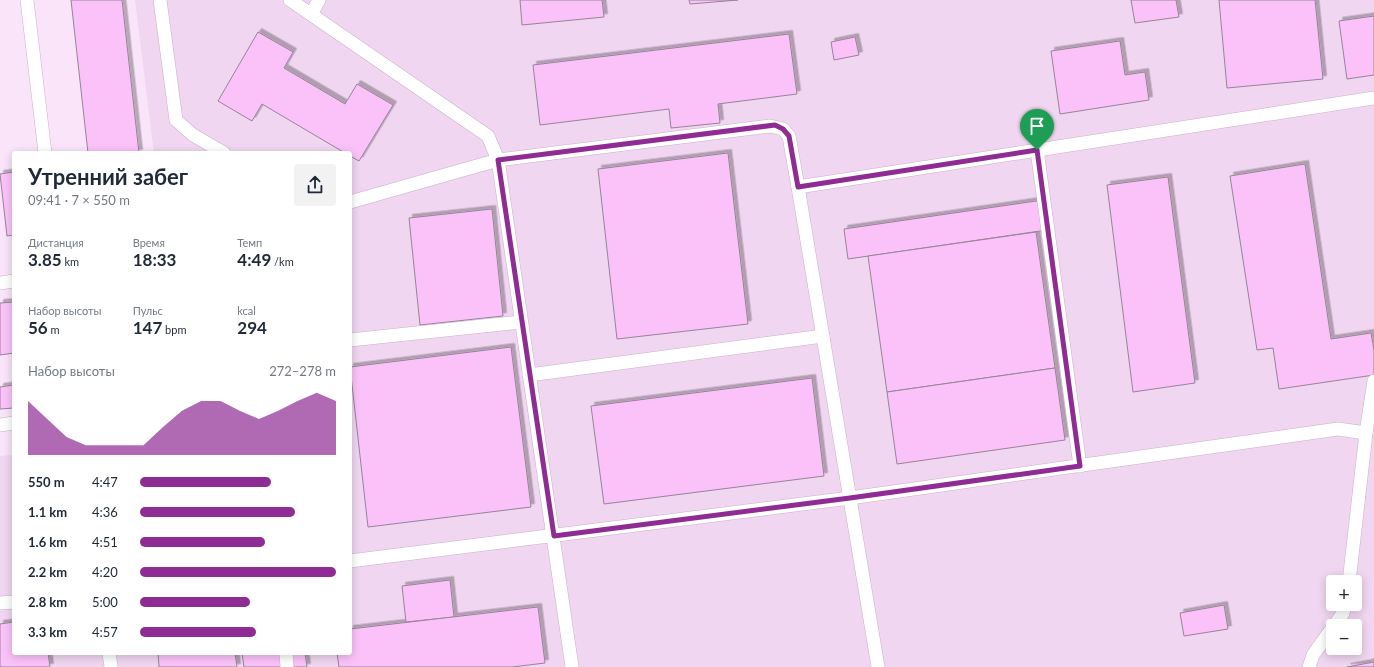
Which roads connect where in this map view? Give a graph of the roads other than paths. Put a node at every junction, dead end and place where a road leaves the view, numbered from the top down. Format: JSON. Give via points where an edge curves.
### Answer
{"nodes":[{"id":1,"x":27,"y":0,"type":"edge"},
{"id":2,"x":160,"y":0,"type":"edge"},
{"id":3,"x":290,"y":0,"type":"edge"},
{"id":4,"x":319,"y":0,"type":"edge"},
{"id":5,"x":312,"y":14,"type":"junction"},
{"id":6,"x":1374,"y":98,"type":"edge"},
{"id":7,"x":1037,"y":150,"type":"junction"},
{"id":8,"x":45,"y":151,"type":"edge"},
{"id":9,"x":221,"y":151,"type":"edge"},
{"id":10,"x":498,"y":160,"type":"junction"},
{"id":11,"x":798,"y":187,"type":"junction"},
{"id":12,"x":352,"y":201,"type":"edge"},
{"id":13,"x":12,"y":281,"type":"edge"},
{"id":14,"x":0,"y":283,"type":"edge"},
{"id":15,"x":521,"y":322,"type":"junction"},
{"id":16,"x":823,"y":336,"type":"junction"},
{"id":17,"x":352,"y":340,"type":"edge"},
{"id":18,"x":529,"y":375,"type":"junction"},
{"id":19,"x":1374,"y":381,"type":"edge"},
{"id":20,"x":12,"y":423,"type":"edge"},
{"id":21,"x":0,"y":425,"type":"edge"},
{"id":22,"x":1366,"y":433,"type":"junction"},
{"id":23,"x":1080,"y":466,"type":"junction"},
{"id":24,"x":850,"y":498,"type":"junction"},
{"id":25,"x":554,"y":536,"type":"junction"},
{"id":26,"x":352,"y":561,"type":"edge"},
{"id":27,"x":1350,"y":575,"type":"edge"},
{"id":28,"x":0,"y":602,"type":"edge"},
{"id":29,"x":12,"y":602,"type":"edge"},
{"id":30,"x":1326,"y":636,"type":"edge"},
{"id":31,"x":109,"y":655,"type":"edge"},
{"id":32,"x":286,"y":655,"type":"edge"},
{"id":33,"x":111,"y":667,"type":"edge"},
{"id":34,"x":287,"y":667,"type":"edge"},
{"id":35,"x":572,"y":667,"type":"edge"},
{"id":36,"x":878,"y":667,"type":"edge"},
{"id":37,"x":1309,"y":667,"type":"edge"}],
"edges":[{"from":1,"to":8,"type":"lane"},
{"from":2,"to":9,"type":"lane","via":[[176,120],[193,135]]},
{"from":3,"to":5,"type":"lane"},
{"from":4,"to":5,"type":"lane"},
{"from":5,"to":10,"type":"lane","via":[[488,136]]},
{"from":6,"to":7,"type":"lane"},
{"from":7,"to":11,"type":"lane"},
{"from":7,"to":23,"type":"lane"},
{"from":10,"to":11,"type":"lane","via":[[775,125],[789,136]]},
{"from":10,"to":12,"type":"lane"},
{"from":10,"to":15,"type":"lane"},
{"from":11,"to":16,"type":"lane"},
{"from":13,"to":14,"type":"lane"},
{"from":15,"to":17,"type":"lane"},
{"from":15,"to":18,"type":"lane"},
{"from":16,"to":18,"type":"lane"},
{"from":16,"to":24,"type":"lane"},
{"from":18,"to":25,"type":"lane"},
{"from":19,"to":22,"type":"lane"},
{"from":20,"to":21,"type":"lane"},
{"from":22,"to":23,"type":"lane","via":[[1338,429]]},
{"from":22,"to":27,"type":"lane"},
{"from":23,"to":24,"type":"lane"},
{"from":24,"to":25,"type":"lane"},
{"from":24,"to":36,"type":"lane"},
{"from":25,"to":26,"type":"lane"},
{"from":25,"to":35,"type":"lane"},
{"from":28,"to":29,"type":"lane"},
{"from":30,"to":37,"type":"lane","via":[[1313,655]]},
{"from":31,"to":33,"type":"lane"},
{"from":32,"to":34,"type":"lane"}]}
